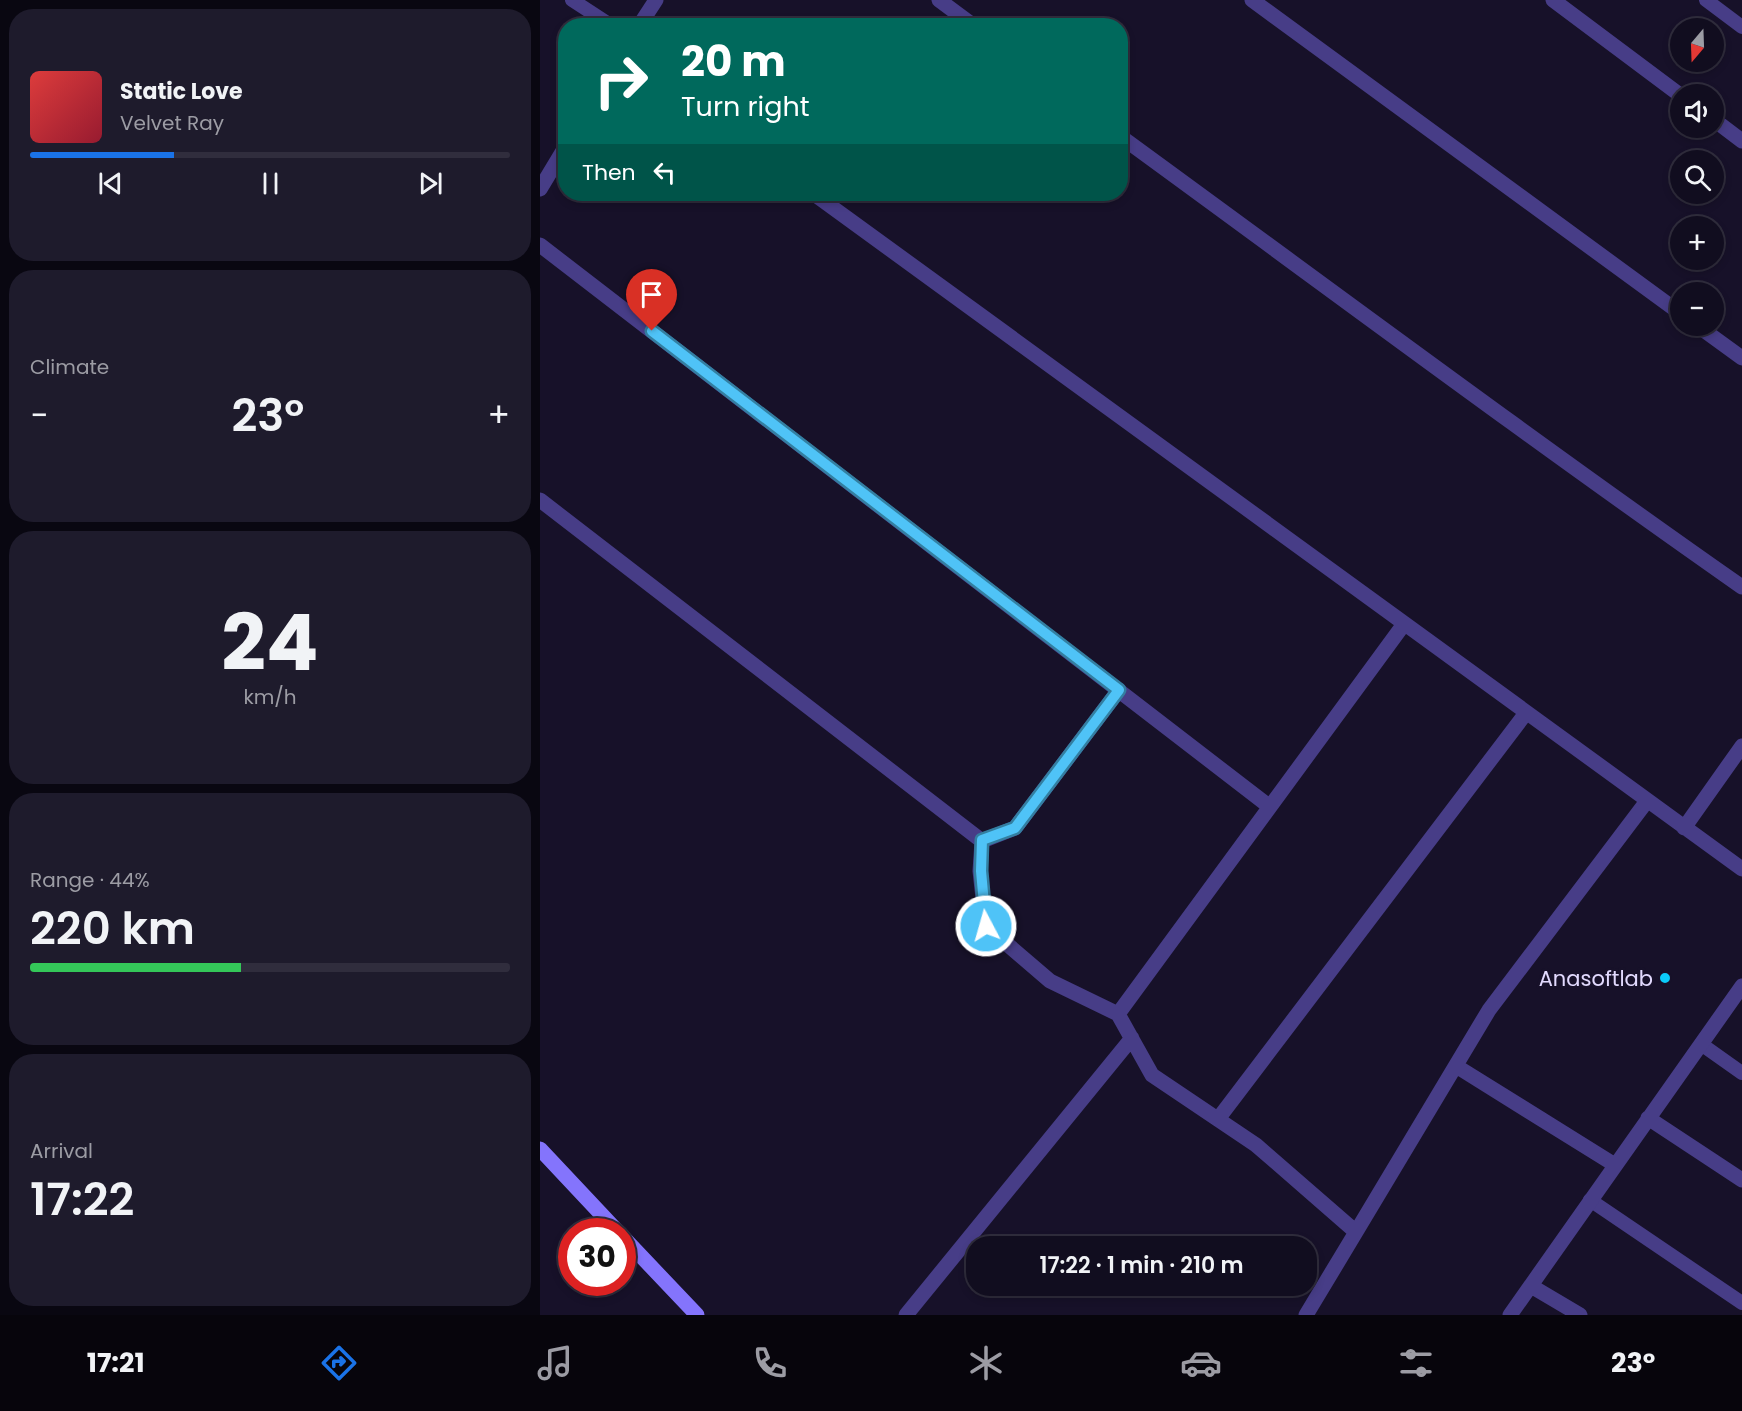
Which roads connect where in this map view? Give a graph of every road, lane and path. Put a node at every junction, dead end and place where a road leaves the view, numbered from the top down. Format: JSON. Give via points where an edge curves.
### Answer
{"nodes":[{"id":1,"x":572,"y":0,"type":"edge"},
{"id":2,"x":656,"y":0,"type":"edge"},
{"id":3,"x":939,"y":0,"type":"edge"},
{"id":4,"x":1252,"y":0,"type":"edge"},
{"id":5,"x":1553,"y":0,"type":"edge"},
{"id":6,"x":1706,"y":0,"type":"edge"},
{"id":7,"x":600,"y":18,"type":"edge"},
{"id":8,"x":644,"y":18,"type":"edge"},
{"id":9,"x":963,"y":18,"type":"edge"},
{"id":10,"x":1742,"y":27,"type":"edge"},
{"id":11,"x":1670,"y":88,"type":"edge"},
{"id":12,"x":1724,"y":127,"type":"edge"},
{"id":13,"x":1128,"y":141,"type":"edge"},
{"id":14,"x":1742,"y":141,"type":"edge"},
{"id":15,"x":558,"y":159,"type":"edge"},
{"id":16,"x":540,"y":189,"type":"edge"},
{"id":17,"x":824,"y":201,"type":"edge"},
{"id":18,"x":540,"y":244,"type":"edge"},
{"id":19,"x":1670,"y":306,"type":"edge"},
{"id":20,"x":1712,"y":336,"type":"edge"},
{"id":21,"x":1742,"y":358,"type":"edge"},
{"id":22,"x":540,"y":500,"type":"edge"},
{"id":23,"x":1742,"y":587,"type":"edge"},
{"id":24,"x":1404,"y":624,"type":"junction"},
{"id":25,"x":1119,"y":690,"type":"junction"},
{"id":26,"x":1526,"y":713,"type":"junction"},
{"id":27,"x":1742,"y":746,"type":"edge"},
{"id":28,"x":1647,"y":801,"type":"junction"},
{"id":29,"x":1270,"y":807,"type":"junction"},
{"id":30,"x":1684,"y":828,"type":"junction"},
{"id":31,"x":982,"y":840,"type":"junction"},
{"id":32,"x":1742,"y":869,"type":"edge"},
{"id":33,"x":1742,"y":986,"type":"edge"},
{"id":34,"x":1118,"y":1014,"type":"junction"},
{"id":35,"x":1132,"y":1038,"type":"junction"},
{"id":36,"x":1701,"y":1044,"type":"junction"},
{"id":37,"x":1456,"y":1066,"type":"junction"},
{"id":38,"x":1742,"y":1073,"type":"edge"},
{"id":39,"x":1648,"y":1118,"type":"junction"},
{"id":40,"x":1218,"y":1119,"type":"junction"},
{"id":41,"x":540,"y":1149,"type":"edge"},
{"id":42,"x":1615,"y":1165,"type":"junction"},
{"id":43,"x":1742,"y":1180,"type":"edge"},
{"id":44,"x":1590,"y":1200,"type":"junction"},
{"id":45,"x":605,"y":1218,"type":"edge"},
{"id":46,"x":1356,"y":1232,"type":"junction"},
{"id":47,"x":636,"y":1251,"type":"edge"},
{"id":48,"x":1531,"y":1286,"type":"junction"},
{"id":49,"x":1742,"y":1303,"type":"edge"},
{"id":50,"x":697,"y":1315,"type":"edge"},
{"id":51,"x":906,"y":1315,"type":"edge"},
{"id":52,"x":1306,"y":1315,"type":"edge"},
{"id":53,"x":1510,"y":1315,"type":"edge"},
{"id":54,"x":1580,"y":1315,"type":"edge"}],
"edges":[{"from":1,"to":7,"type":"lane"},
{"from":2,"to":8,"type":"street"},
{"from":3,"to":9,"type":"street"},
{"from":4,"to":19,"type":"street"},
{"from":5,"to":11,"type":"street"},
{"from":6,"to":10,"type":"lane"},
{"from":12,"to":14,"type":"street"},
{"from":13,"to":23,"type":"street","via":[[1506,420]]},
{"from":15,"to":16,"type":"street"},
{"from":17,"to":24,"type":"street"},
{"from":18,"to":25,"type":"street"},
{"from":20,"to":21,"type":"street"},
{"from":22,"to":31,"type":"street"},
{"from":24,"to":26,"type":"street"},
{"from":24,"to":29,"type":"street"},
{"from":25,"to":29,"type":"street"},
{"from":25,"to":31,"type":"street","via":[[1015,828]]},
{"from":26,"to":28,"type":"street"},
{"from":26,"to":40,"type":"street"},
{"from":27,"to":30,"type":"street"},
{"from":28,"to":30,"type":"street"},
{"from":28,"to":37,"type":"street","via":[[1489,1010]]},
{"from":29,"to":34,"type":"street"},
{"from":30,"to":32,"type":"street"},
{"from":31,"to":34,"type":"street","via":[[986,926],[1050,981]]},
{"from":33,"to":36,"type":"street"},
{"from":34,"to":35,"type":"street"},
{"from":35,"to":40,"type":"street","via":[[1152,1075]]},
{"from":35,"to":51,"type":"street"},
{"from":36,"to":38,"type":"lane"},
{"from":36,"to":39,"type":"street"},
{"from":37,"to":42,"type":"street"},
{"from":37,"to":46,"type":"street"},
{"from":39,"to":42,"type":"street"},
{"from":39,"to":43,"type":"street"},
{"from":40,"to":46,"type":"street","via":[[1256,1145]]},
{"from":41,"to":45,"type":"street"},
{"from":42,"to":44,"type":"street"},
{"from":44,"to":48,"type":"street"},
{"from":44,"to":49,"type":"lane"},
{"from":46,"to":52,"type":"street"},
{"from":47,"to":50,"type":"street"},
{"from":48,"to":53,"type":"street"},
{"from":48,"to":54,"type":"street"}]}
